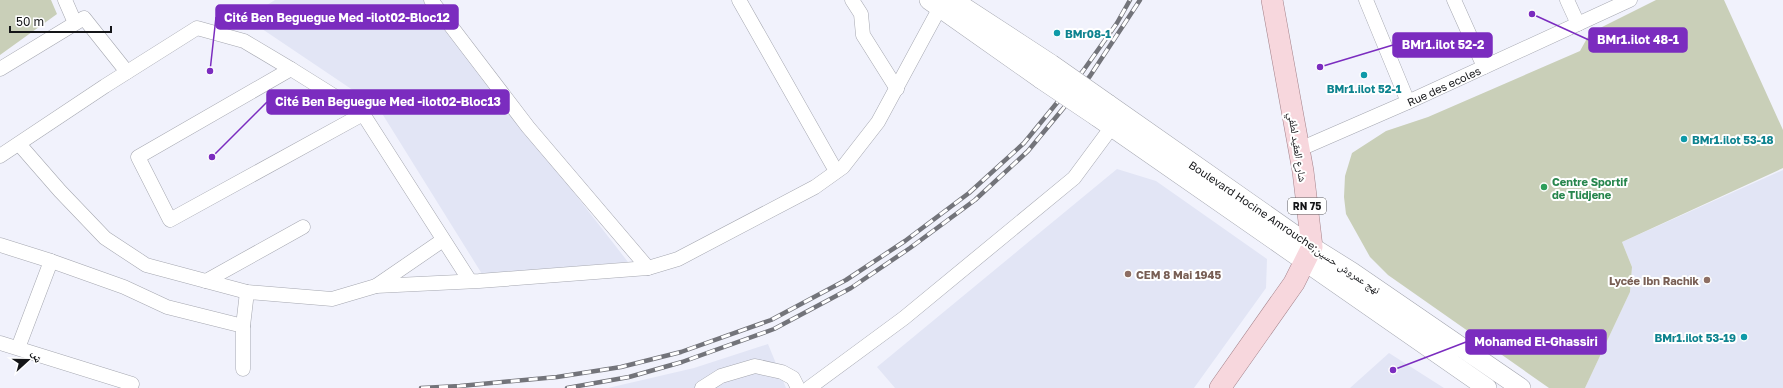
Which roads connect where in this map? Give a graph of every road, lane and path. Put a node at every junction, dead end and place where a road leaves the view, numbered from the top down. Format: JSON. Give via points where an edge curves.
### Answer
{"nodes":[{"id":1,"x":65,"y":0,"type":"edge"},
{"id":2,"x":431,"y":0,"type":"edge"},
{"id":3,"x":739,"y":0,"type":"edge"},
{"id":4,"x":852,"y":0,"type":"edge"},
{"id":5,"x":1272,"y":0,"type":"edge"},
{"id":6,"x":1366,"y":0,"type":"edge"},
{"id":7,"x":1454,"y":0,"type":"edge"},
{"id":8,"x":1567,"y":0,"type":"edge"},
{"id":9,"x":1630,"y":0,"type":"edge"},
{"id":10,"x":942,"y":2,"type":"edge"},
{"id":11,"x":75,"y":24,"type":"junction"},
{"id":12,"x":1578,"y":24,"type":"junction"},
{"id":13,"x":1484,"y":67,"type":"junction"},
{"id":14,"x":0,"y":69,"type":"edge"},
{"id":15,"x":291,"y":69,"type":"junction"},
{"id":16,"x":127,"y":72,"type":"junction"},
{"id":17,"x":896,"y":89,"type":"junction"},
{"id":18,"x":1408,"y":102,"type":"junction"},
{"id":19,"x":1102,"y":110,"type":"junction"},
{"id":20,"x":363,"y":114,"type":"junction"},
{"id":21,"x":1111,"y":128,"type":"junction"},
{"id":22,"x":19,"y":144,"type":"junction"},
{"id":23,"x":1300,"y":149,"type":"junction"},
{"id":24,"x":0,"y":156,"type":"edge"},
{"id":25,"x":836,"y":171,"type":"junction"},
{"id":26,"x":303,"y":227,"type":"dead end"},
{"id":27,"x":443,"y":240,"type":"junction"},
{"id":28,"x":0,"y":245,"type":"edge"},
{"id":29,"x":1309,"y":254,"type":"junction"},
{"id":30,"x":51,"y":261,"type":"junction"},
{"id":31,"x":648,"y":268,"type":"junction"},
{"id":32,"x":206,"y":281,"type":"junction"},
{"id":33,"x":470,"y":282,"type":"junction"},
{"id":34,"x":376,"y":286,"type":"junction"},
{"id":35,"x":247,"y":292,"type":"junction"},
{"id":36,"x":243,"y":326,"type":"junction"},
{"id":37,"x":0,"y":343,"type":"edge"},
{"id":38,"x":18,"y":348,"type":"junction"},
{"id":39,"x":243,"y":369,"type":"dead end"},
{"id":40,"x":132,"y":384,"type":"dead end"},
{"id":41,"x":702,"y":388,"type":"edge"},
{"id":42,"x":798,"y":388,"type":"edge"},
{"id":43,"x":809,"y":388,"type":"edge"},
{"id":44,"x":1220,"y":388,"type":"edge"},
{"id":45,"x":1487,"y":388,"type":"edge"},
{"id":46,"x":1521,"y":388,"type":"edge"}],
"edges":[{"from":1,"to":11,"type":"street"},
{"from":2,"to":31,"type":"street","via":[[528,126]]},
{"from":3,"to":25,"type":"street"},
{"from":4,"to":17,"type":"street","via":[[861,14],[863,35]]},
{"from":5,"to":23,"type":"main road","name":"شارع العقيد لطفي","number":"RN 75"},
{"from":6,"to":18,"type":"street"},
{"from":7,"to":13,"type":"street"},
{"from":8,"to":12,"type":"street"},
{"from":9,"to":12,"type":"street","name":"Rue des ecoles"},
{"from":10,"to":17,"type":"street"},
{"from":10,"to":19,"type":"main road","name":"Boulevard Hocine Amrouche;نهج عمروش حسين","bridge":true},
{"from":11,"to":14,"type":"street"},
{"from":11,"to":16,"type":"street","via":[[84,18]]},
{"from":12,"to":13,"type":"street","name":"Rue des ecoles"},
{"from":13,"to":18,"type":"street","name":"Rue des ecoles"},
{"from":15,"to":16,"type":"street","via":[[244,41],[197,28]]},
{"from":15,"to":20,"type":"street"},
{"from":15,"to":20,"type":"street","via":[[138,157],[170,220]]},
{"from":16,"to":22,"type":"street"},
{"from":17,"to":25,"type":"street","via":[[878,122],[843,166]]},
{"from":18,"to":23,"type":"street","name":"Rue des ecoles"},
{"from":19,"to":21,"type":"main road","name":"Boulevard Hocine Amrouche;نهج عمروش حسين"},
{"from":19,"to":29,"type":"main road","name":"Boulevard Hocine Amrouche;نهج عمروش حسين"},
{"from":20,"to":27,"type":"street"},
{"from":21,"to":29,"type":"main road","name":"Boulevard Hocine Amrouche;نهج عمروش حسين"},
{"from":21,"to":43,"type":"street","via":[[1074,178],[904,318]]},
{"from":22,"to":24,"type":"street"},
{"from":22,"to":32,"type":"street","via":[[106,238],[146,265]]},
{"from":23,"to":29,"type":"main road","name":"شارع العقيد لطفي","number":"RN 75"},
{"from":25,"to":31,"type":"street","via":[[815,187],[678,259]]},
{"from":26,"to":32,"type":"street"},
{"from":27,"to":33,"type":"street"},
{"from":27,"to":34,"type":"street"},
{"from":28,"to":30,"type":"street"},
{"from":29,"to":44,"type":"main road","via":[[1294,283]]},
{"from":29,"to":45,"type":"main road","name":"Boulevard Hocine Amrouche;نهج عمروش حسين"},
{"from":29,"to":46,"type":"main road","name":"Boulevard Hocine Amrouche;نهج عمروش حسين","via":[[1352,272]]},
{"from":30,"to":36,"type":"street","via":[[124,287],[167,307]]},
{"from":30,"to":38,"type":"street"},
{"from":31,"to":33,"type":"street"},
{"from":32,"to":35,"type":"street"},
{"from":33,"to":34,"type":"street"},
{"from":34,"to":35,"type":"street","via":[[332,299]]},
{"from":35,"to":36,"type":"street"},
{"from":36,"to":39,"type":"street"},
{"from":37,"to":38,"type":"street"},
{"from":38,"to":40,"type":"street"},
{"from":41,"to":42,"type":"street","via":[[721,376],[755,366],[782,372],[793,378]]}]}
